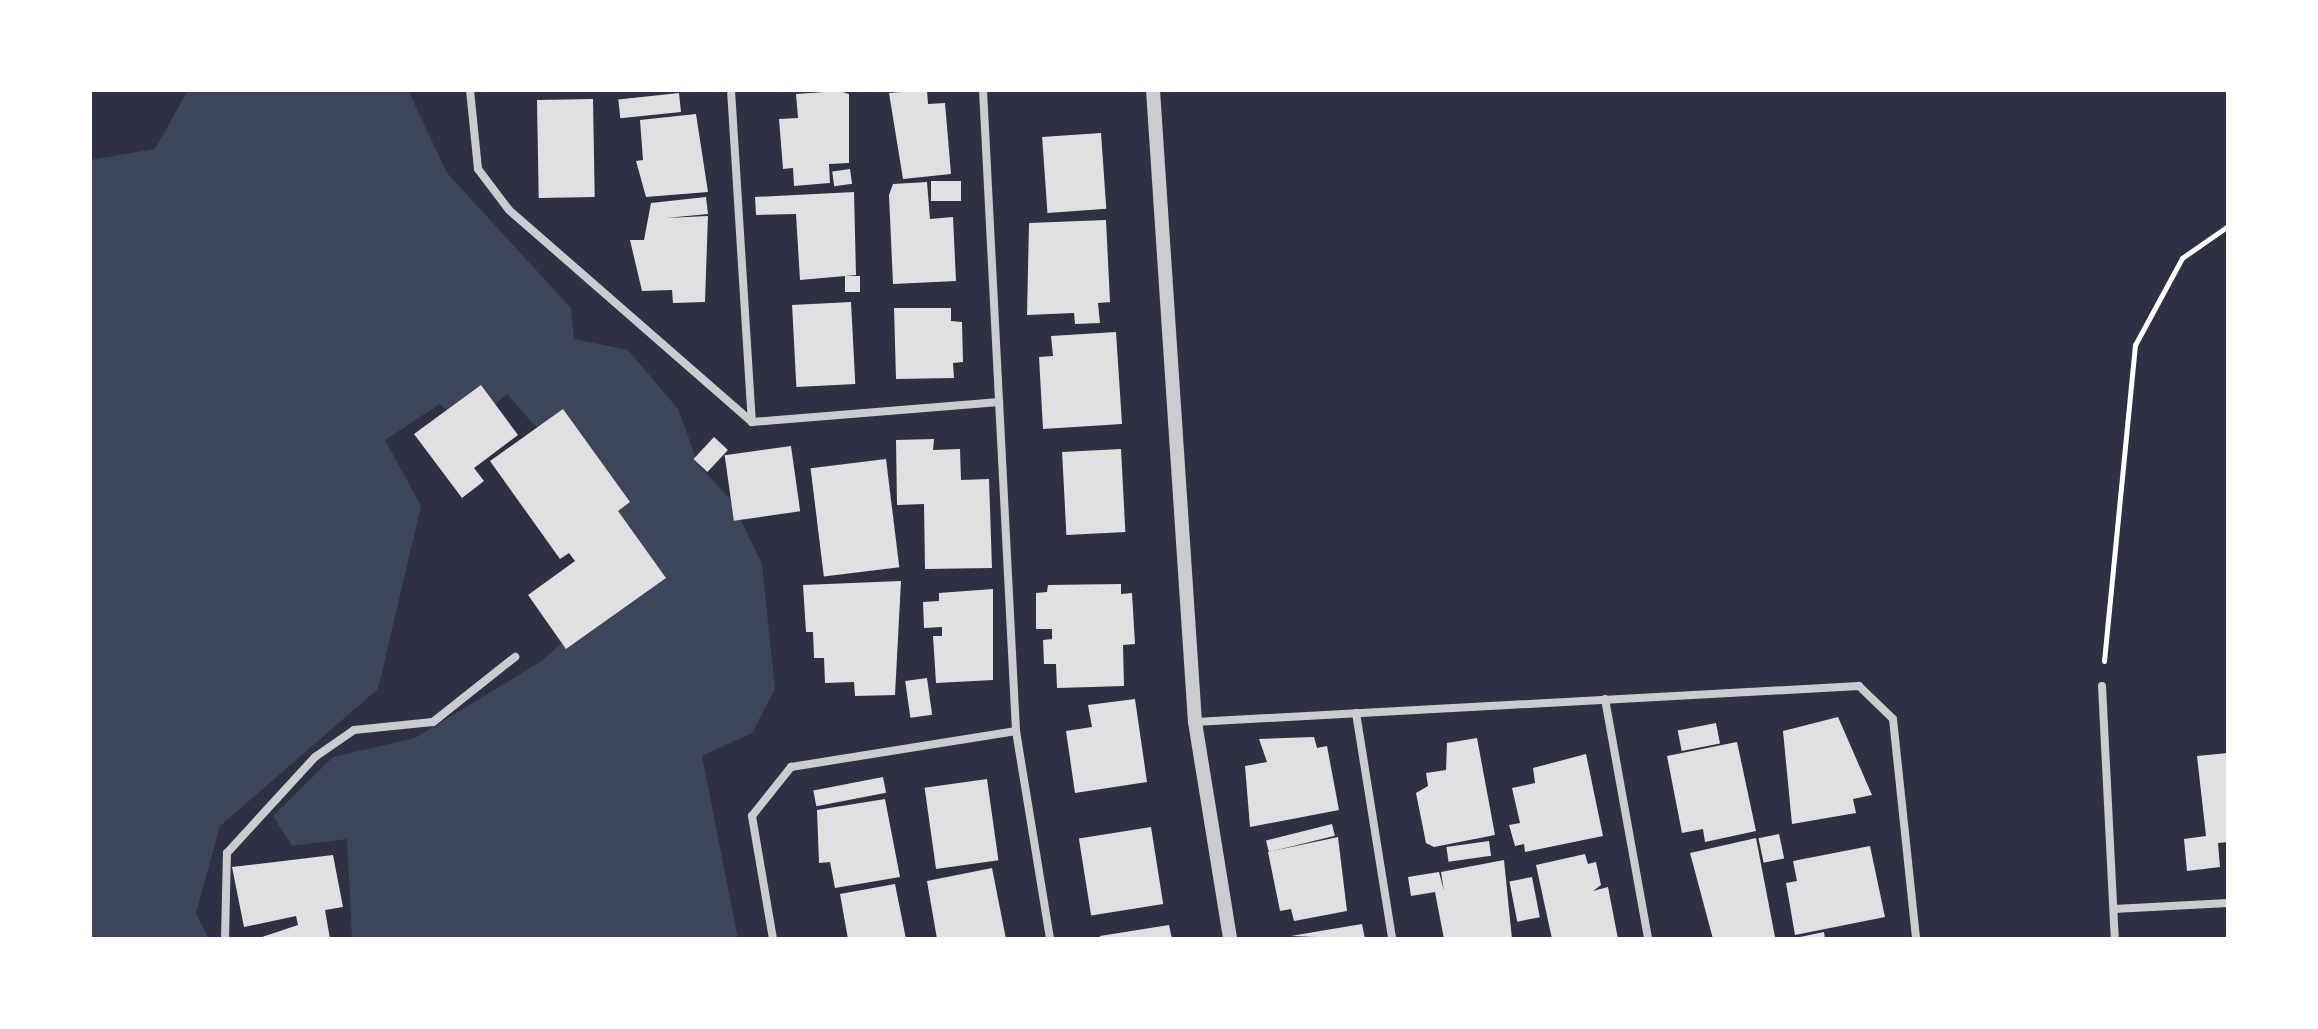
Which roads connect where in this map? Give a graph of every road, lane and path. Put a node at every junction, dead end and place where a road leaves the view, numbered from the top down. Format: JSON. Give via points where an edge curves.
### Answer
{"nodes":[{"id":1,"x":470,"y":90,"type":"edge"},
{"id":2,"x":731,"y":90,"type":"edge"},
{"id":3,"x":983,"y":90,"type":"edge"},
{"id":4,"x":1153,"y":90,"type":"edge"},
{"id":5,"x":2228,"y":226,"type":"edge"},
{"id":6,"x":999,"y":402,"type":"junction"},
{"id":7,"x":752,"y":422,"type":"junction"},
{"id":8,"x":515,"y":657,"type":"dead end"},
{"id":9,"x":2102,"y":686,"type":"joint"},
{"id":10,"x":1605,"y":699,"type":"junction"},
{"id":11,"x":1356,"y":713,"type":"junction"},
{"id":12,"x":1195,"y":722,"type":"junction"},
{"id":13,"x":1016,"y":731,"type":"junction"},
{"id":14,"x":2228,"y":903,"type":"edge"},
{"id":15,"x":2114,"y":909,"type":"junction"},
{"id":16,"x":225,"y":939,"type":"edge"},
{"id":17,"x":773,"y":939,"type":"edge"},
{"id":18,"x":1050,"y":939,"type":"edge"},
{"id":19,"x":1230,"y":939,"type":"edge"},
{"id":20,"x":1392,"y":939,"type":"edge"},
{"id":21,"x":1648,"y":939,"type":"edge"},
{"id":22,"x":1916,"y":939,"type":"edge"},
{"id":23,"x":2115,"y":939,"type":"edge"}],
"edges":[{"from":1,"to":7,"type":"street","via":[[478,169],[509,210]]},
{"from":2,"to":7,"type":"street"},
{"from":3,"to":6,"type":"street"},
{"from":4,"to":12,"type":"street"},
{"from":5,"to":9,"type":"path","via":[[2182,258],[2135,345]]},
{"from":6,"to":7,"type":"street"},
{"from":6,"to":13,"type":"street"},
{"from":8,"to":16,"type":"street","via":[[433,722],[354,730],[315,757],[227,853]]},
{"from":9,"to":15,"type":"street"},
{"from":10,"to":11,"type":"street"},
{"from":10,"to":21,"type":"street"},
{"from":10,"to":22,"type":"street","via":[[1859,686],[1893,719]]},
{"from":11,"to":12,"type":"street"},
{"from":11,"to":20,"type":"street"},
{"from":12,"to":19,"type":"street"},
{"from":13,"to":17,"type":"street","via":[[791,767],[752,816]]},
{"from":13,"to":18,"type":"street"},
{"from":14,"to":15,"type":"street"},
{"from":15,"to":23,"type":"street"}]}
